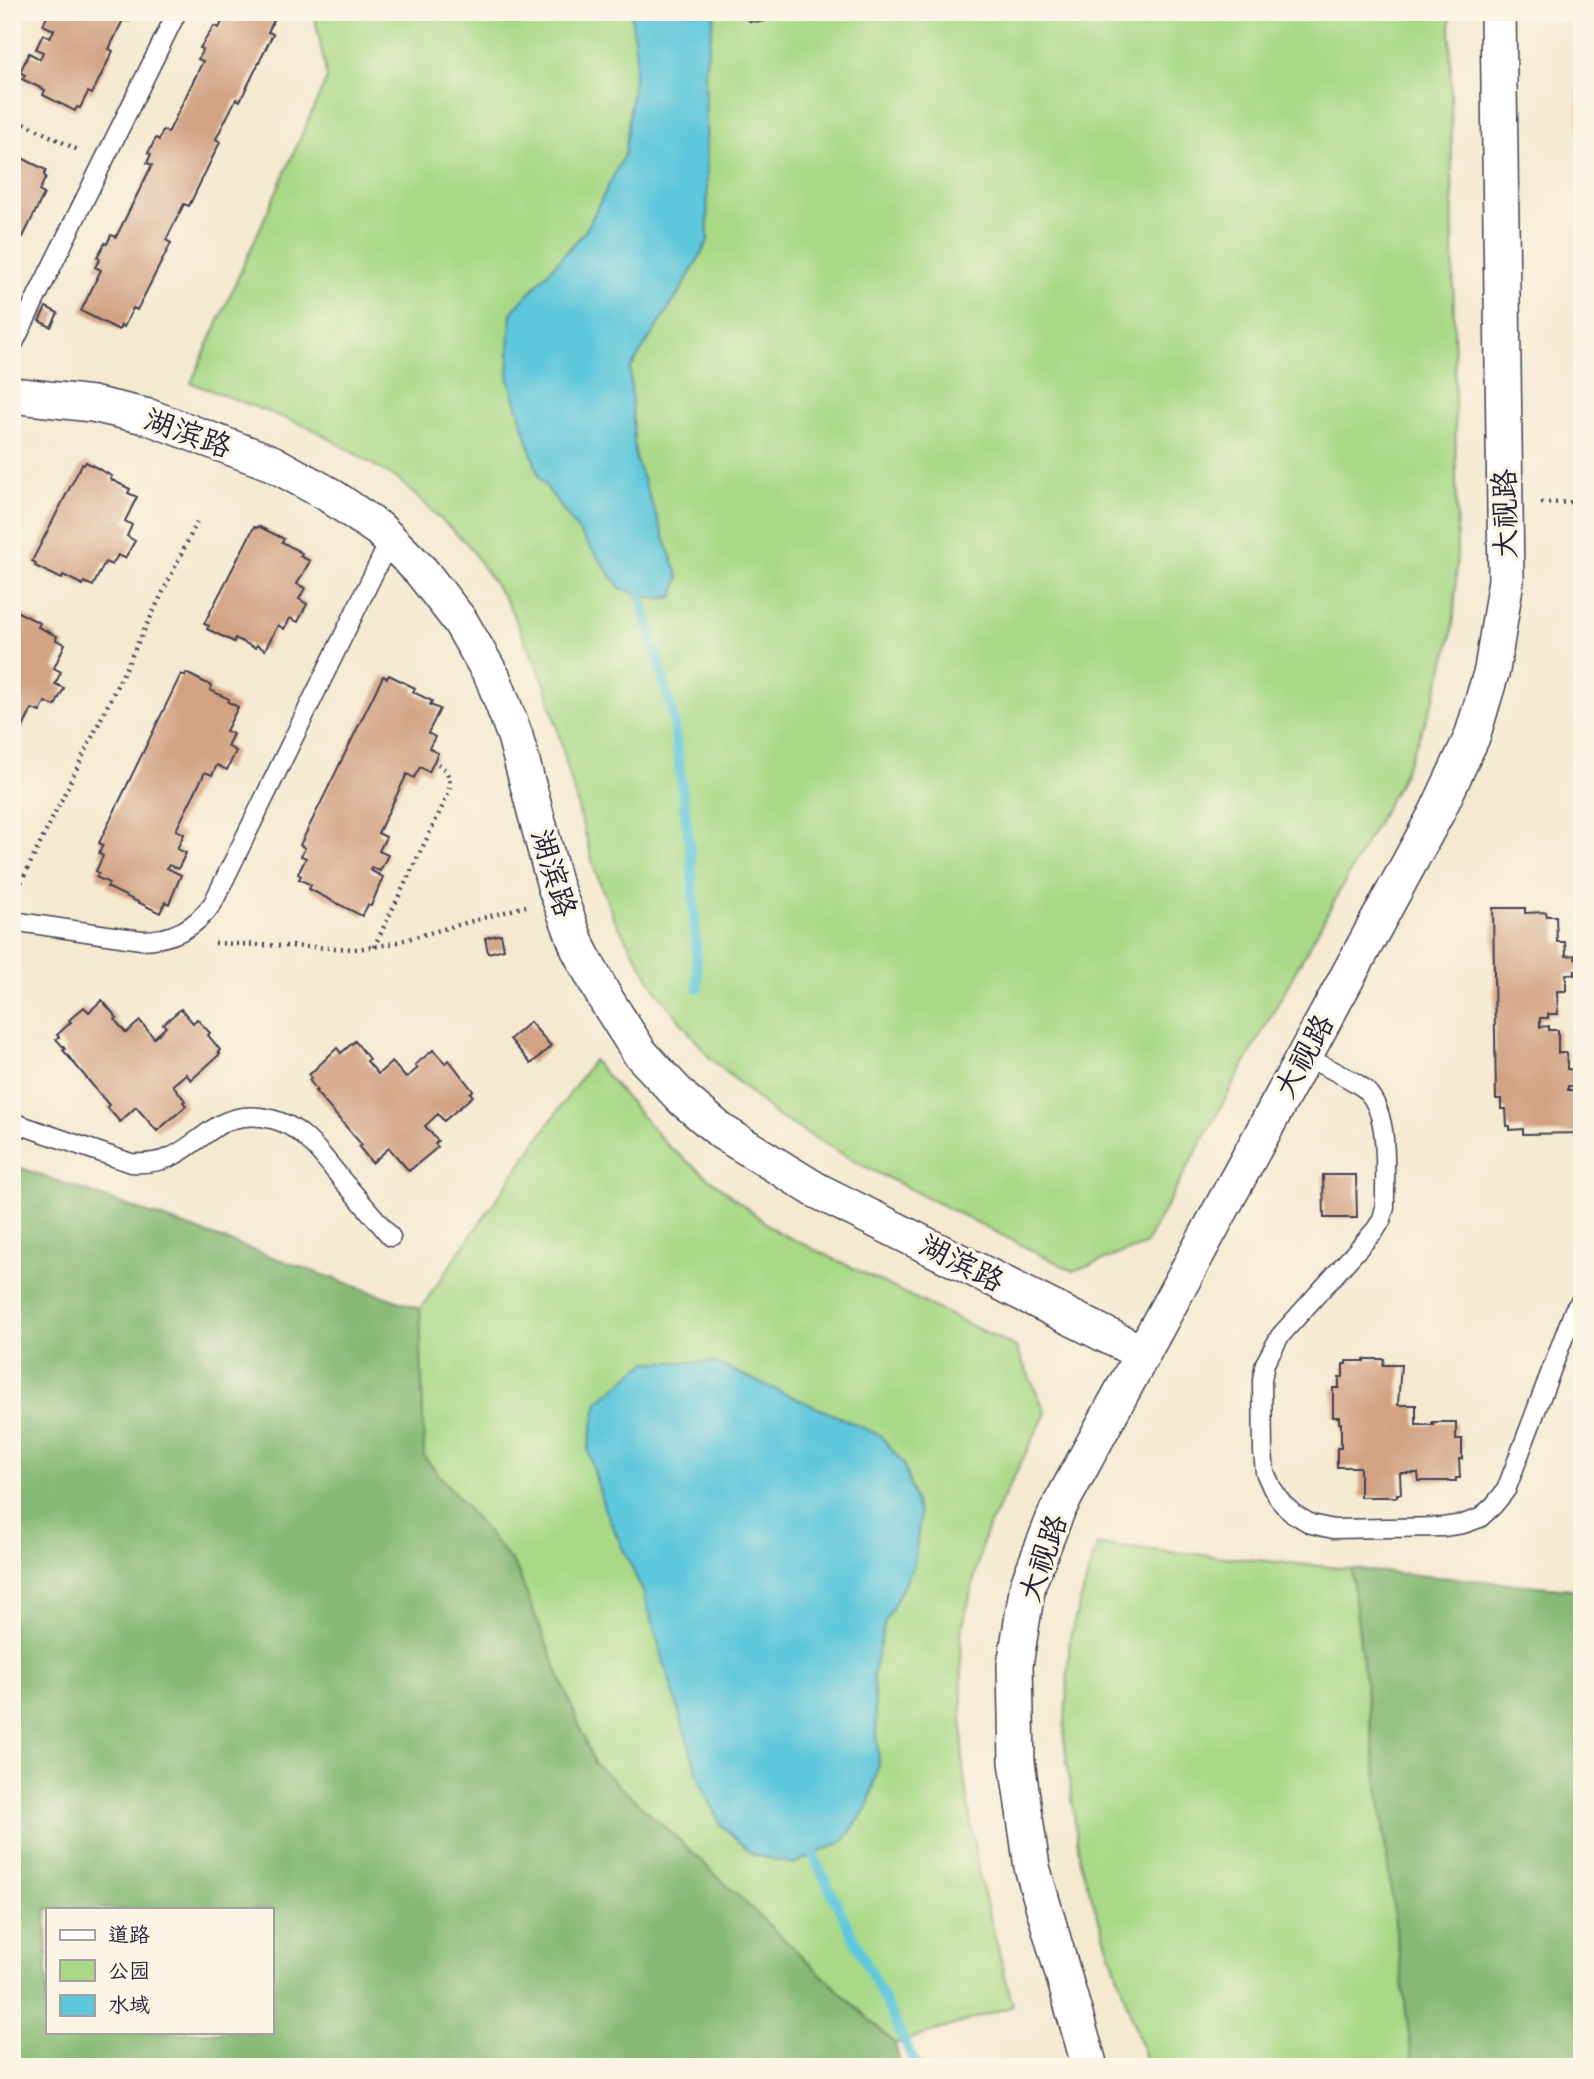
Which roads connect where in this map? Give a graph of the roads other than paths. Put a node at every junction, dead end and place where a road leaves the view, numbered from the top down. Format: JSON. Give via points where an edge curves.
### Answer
{"nodes":[{"id":1,"x":177,"y":12,"type":"edge"},
{"id":2,"x":761,"y":12,"type":"edge"},
{"id":3,"x":1498,"y":12,"type":"edge"},
{"id":4,"x":754,"y":13,"type":"edge"},
{"id":5,"x":12,"y":347,"type":"edge"},
{"id":6,"x":12,"y":395,"type":"edge"},
{"id":7,"x":390,"y":540,"type":"junction"},
{"id":8,"x":12,"y":921,"type":"edge"},
{"id":9,"x":1304,"y":1056,"type":"junction"},
{"id":10,"x":12,"y":1122,"type":"edge"},
{"id":11,"x":391,"y":1237,"type":"dead end"},
{"id":12,"x":1582,"y":1299,"type":"edge"},
{"id":13,"x":1142,"y":1353,"type":"junction"},
{"id":14,"x":1090,"y":2067,"type":"edge"}],
"edges":[{"from":1,"to":5,"type":"lane"},
{"from":2,"to":4,"type":"lane"},
{"from":3,"to":9,"type":"street","name":"大视路","via":[[1506,580],[1492,670],[1472,737],[1437,812]]},
{"from":6,"to":7,"type":"street","name":"湖滨路","via":[[93,404],[149,417],[272,463],[317,488]]},
{"from":7,"to":8,"type":"lane","via":[[205,914],[179,934],[155,940]]},
{"from":7,"to":13,"type":"street","name":"湖滨路","via":[[421,570],[460,621],[493,678],[579,950],[640,1053],[722,1132],[816,1190]]},
{"from":9,"to":12,"type":"lane","via":[[1362,1087],[1378,1108],[1383,1124],[1385,1207],[1376,1229],[1280,1336],[1265,1363],[1265,1472],[1282,1503],[1294,1514],[1333,1529],[1443,1527],[1480,1518],[1506,1490]]},
{"from":9,"to":13,"type":"street","name":"大视路"},
{"from":10,"to":11,"type":"lane","via":[[131,1163],[148,1164],[186,1150],[233,1119],[268,1118],[309,1140]]},
{"from":13,"to":14,"type":"street","name":"大视路","via":[[1047,1535],[1028,1584],[1015,1665],[1017,1762],[1032,1867]]}]}
